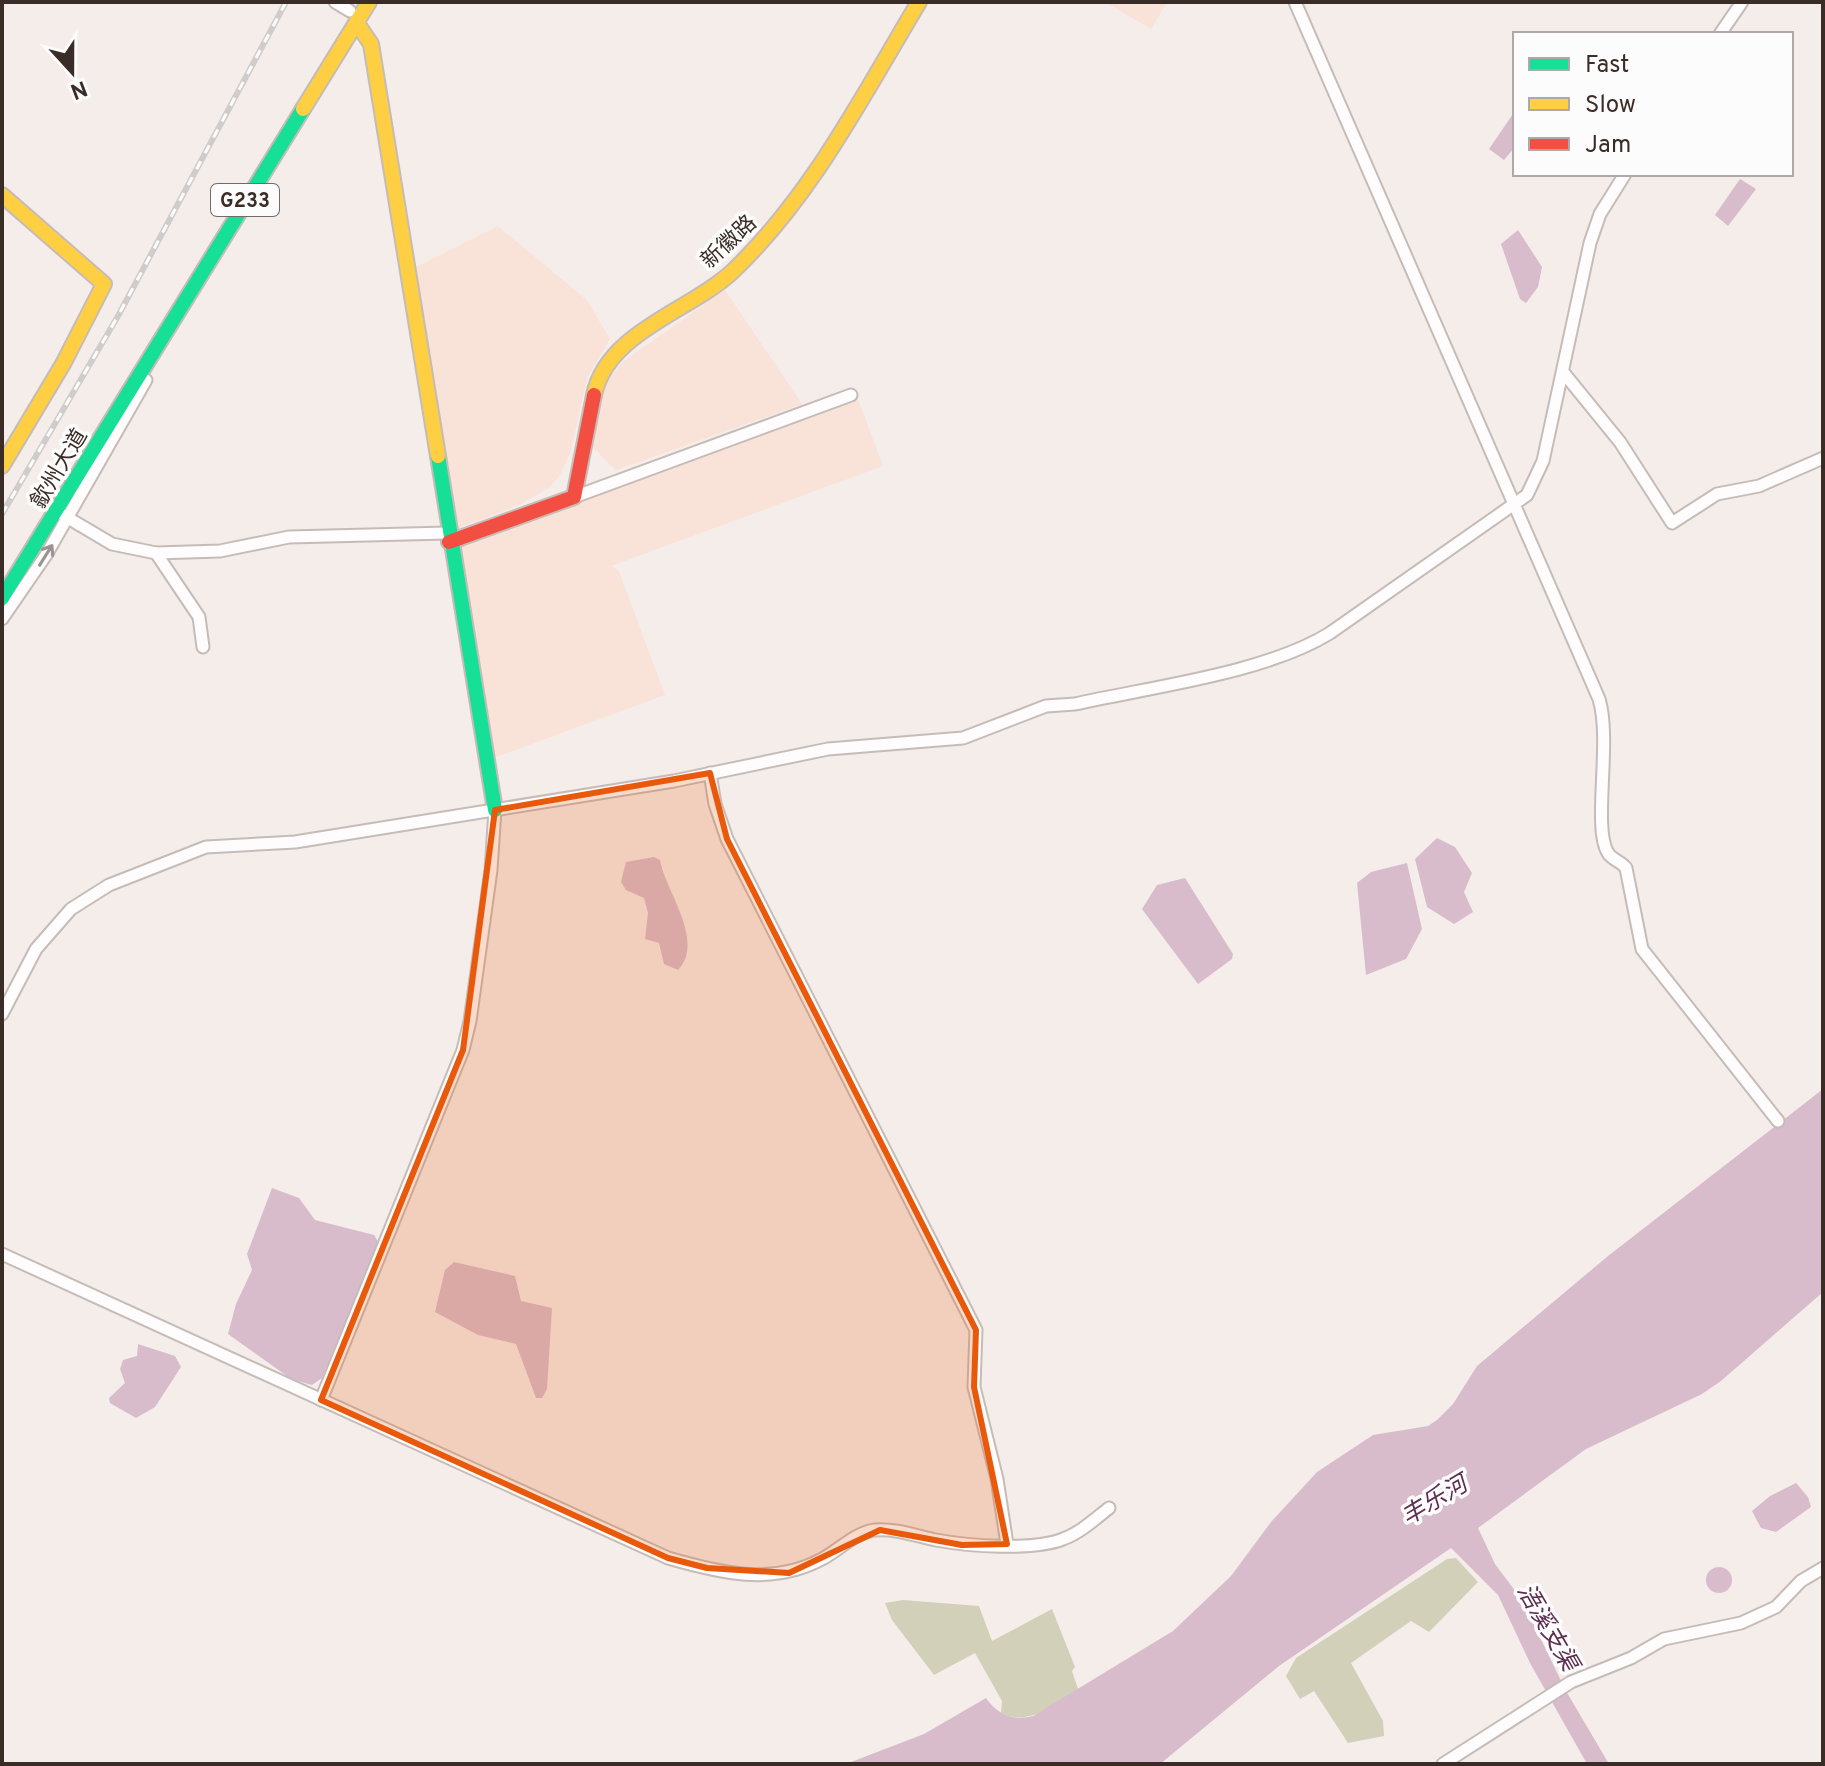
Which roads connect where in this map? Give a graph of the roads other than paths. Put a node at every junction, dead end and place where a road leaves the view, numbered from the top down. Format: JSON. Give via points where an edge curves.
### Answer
{"nodes":[{"id":1,"x":335,"y":2,"type":"edge"},
{"id":2,"x":369,"y":2,"type":"edge"},
{"id":3,"x":919,"y":2,"type":"edge"},
{"id":4,"x":1295,"y":2,"type":"edge"},
{"id":5,"x":1742,"y":2,"type":"edge"},
{"id":6,"x":354,"y":12,"type":"edge"},
{"id":7,"x":1721,"y":32,"type":"edge"},
{"id":8,"x":1624,"y":176,"type":"edge"},
{"id":9,"x":2,"y":195,"type":"edge"},
{"id":10,"x":2,"y":207,"type":"edge"},
{"id":11,"x":97,"y":285,"type":"junction"},
{"id":12,"x":146,"y":362,"type":"junction"},
{"id":13,"x":1563,"y":372,"type":"junction"},
{"id":14,"x":851,"y":395,"type":"dead end"},
{"id":15,"x":119,"y":396,"type":"junction"},
{"id":16,"x":2,"y":448,"type":"edge"},
{"id":17,"x":1823,"y":458,"type":"edge"},
{"id":18,"x":2,"y":466,"type":"edge"},
{"id":19,"x":574,"y":497,"type":"junction"},
{"id":20,"x":1515,"y":505,"type":"junction"},
{"id":21,"x":63,"y":515,"type":"junction"},
{"id":22,"x":448,"y":538,"type":"junction"},
{"id":23,"x":156,"y":553,"type":"junction"},
{"id":24,"x":2,"y":578,"type":"edge"},
{"id":25,"x":2,"y":598,"type":"edge"},
{"id":26,"x":2,"y":619,"type":"edge"},
{"id":27,"x":203,"y":647,"type":"dead end"},
{"id":28,"x":710,"y":773,"type":"junction"},
{"id":29,"x":495,"y":810,"type":"junction"},
{"id":30,"x":2,"y":1014,"type":"edge"},
{"id":31,"x":1778,"y":1121,"type":"dead end"},
{"id":32,"x":2,"y":1254,"type":"edge"},
{"id":33,"x":321,"y":1400,"type":"junction"},
{"id":34,"x":1109,"y":1508,"type":"dead end"},
{"id":35,"x":1007,"y":1544,"type":"junction"},
{"id":36,"x":1823,"y":1568,"type":"edge"},
{"id":37,"x":1443,"y":1764,"type":"edge"}],
"edges":[{"from":1,"to":6,"type":"street"},
{"from":2,"to":6,"type":"main road","number":"G233"},
{"from":3,"to":19,"type":"main road","name":"新徽路","via":[[784,217],[730,274],[628,343],[605,369],[596,387]]},
{"from":4,"to":20,"type":"street"},
{"from":5,"to":7,"type":"street"},
{"from":6,"to":12,"type":"main road","number":"G233"},
{"from":6,"to":15,"type":"main road","number":"G233"},
{"from":6,"to":22,"type":"main road","via":[[369,38],[373,60]]},
{"from":8,"to":13,"type":"street","via":[[1600,214],[1590,243]]},
{"from":9,"to":11,"type":"main road"},
{"from":10,"to":11,"type":"main road"},
{"from":11,"to":16,"type":"main road"},
{"from":11,"to":18,"type":"main road","via":[[63,364]]},
{"from":12,"to":15,"type":"main road","number":"G233"},
{"from":12,"to":21,"type":"street","via":[[146,382]]},
{"from":13,"to":17,"type":"street","via":[[1620,442],[1672,523],[1717,494],[1759,486]]},
{"from":13,"to":20,"type":"street","via":[[1543,461],[1527,495]]},
{"from":14,"to":19,"type":"street"},
{"from":15,"to":21,"type":"main road","name":"歙州大道","number":"G233"},
{"from":15,"to":24,"type":"main road","name":"歙州大道","number":"G233"},
{"from":19,"to":22,"type":"main road"},
{"from":20,"to":28,"type":"street","via":[[1330,633],[1289,654],[1075,704],[1046,706],[963,738],[828,749]]},
{"from":20,"to":31,"type":"street","via":[[1603,711],[1603,836],[1608,854],[1627,871],[1640,946]]},
{"from":21,"to":23,"type":"street","via":[[112,544]]},
{"from":21,"to":25,"type":"main road","name":"歙州大道","number":"G233"},
{"from":26,"to":21,"type":"street","one_way":true},
{"from":22,"to":23,"type":"street","via":[[289,537],[220,551]]},
{"from":22,"to":29,"type":"main road"},
{"from":23,"to":27,"type":"street","via":[[199,617]]},
{"from":28,"to":29,"type":"street"},
{"from":28,"to":35,"type":"street","via":[[727,839],[976,1330],[974,1387]]},
{"from":29,"to":30,"type":"street","via":[[295,842],[217,845],[109,885],[52,928]]},
{"from":29,"to":33,"type":"street","via":[[463,1050]]},
{"from":32,"to":33,"type":"street"},
{"from":33,"to":35,"type":"street","via":[[668,1558],[707,1568],[770,1577],[789,1573],[822,1560],[862,1534],[880,1530],[962,1545]]},
{"from":34,"to":35,"type":"street","via":[[1064,1539]]},
{"from":36,"to":37,"type":"street","via":[[1801,1581],[1776,1607],[1741,1623],[1664,1639],[1567,1685]]}]}
